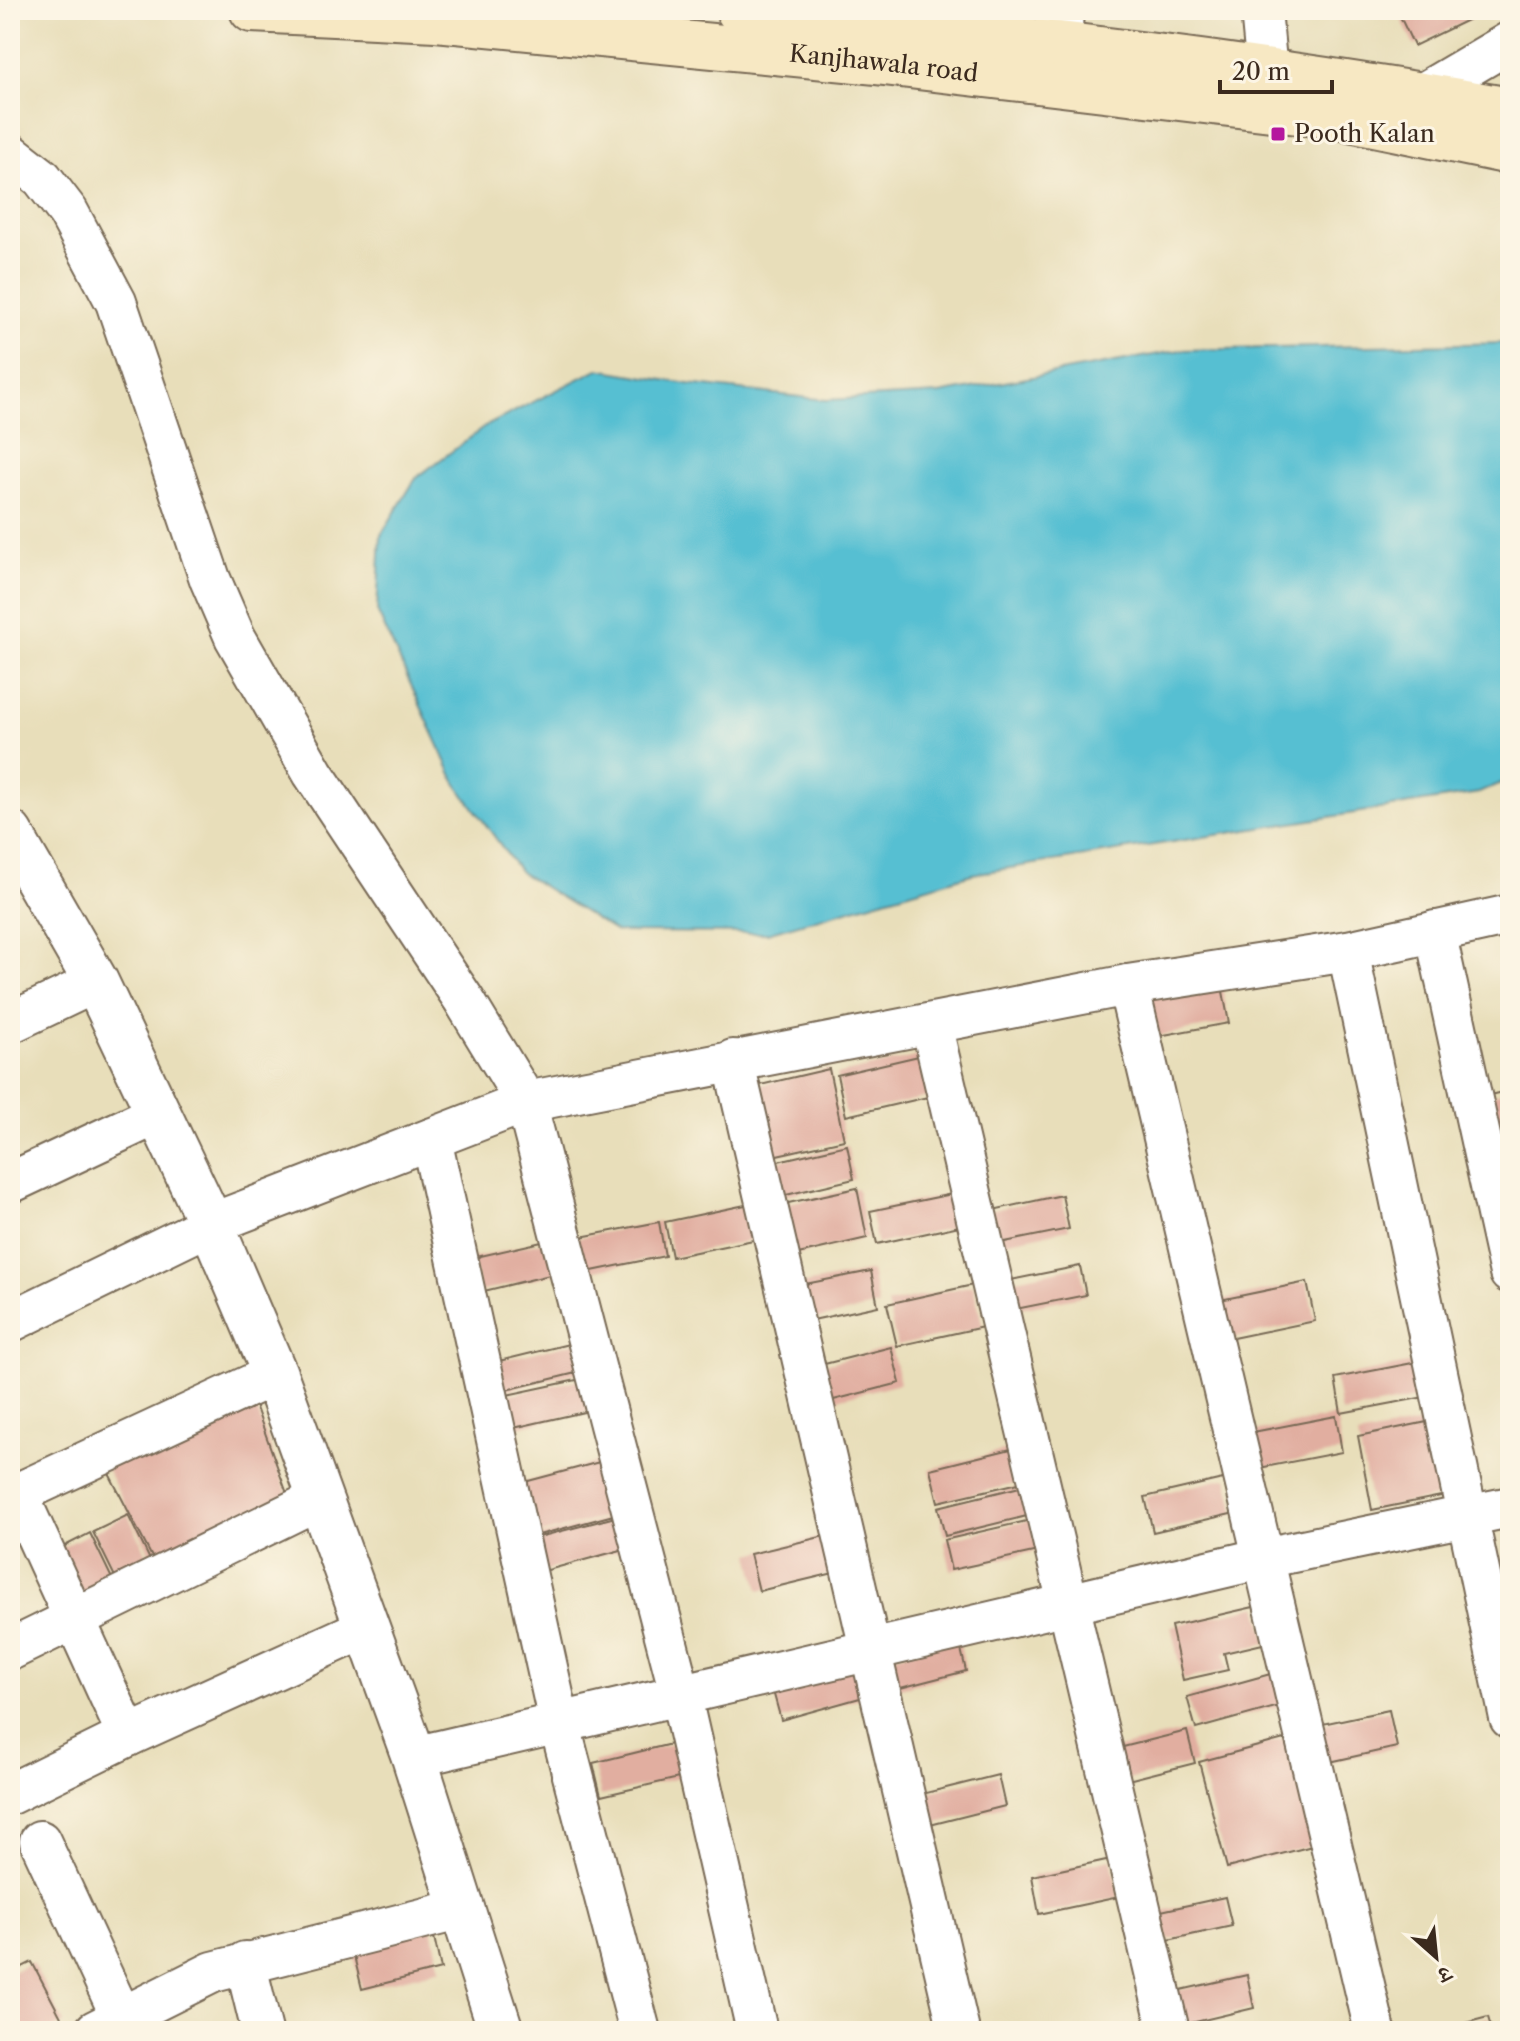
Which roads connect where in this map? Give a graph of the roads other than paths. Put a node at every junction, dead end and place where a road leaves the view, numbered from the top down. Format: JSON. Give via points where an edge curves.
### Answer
{"nodes":[{"id":1,"x":252,"y":10,"type":"edge"},
{"id":2,"x":738,"y":10,"type":"edge"},
{"id":3,"x":1261,"y":10,"type":"edge"},
{"id":4,"x":1062,"y":28,"type":"edge"},
{"id":5,"x":1510,"y":42,"type":"edge"},
{"id":6,"x":1267,"y":72,"type":"junction"},
{"id":7,"x":1420,"y":95,"type":"junction"},
{"id":8,"x":1510,"y":110,"type":"edge"},
{"id":9,"x":1510,"y":152,"type":"edge"},
{"id":10,"x":10,"y":153,"type":"edge"},
{"id":11,"x":14,"y":849,"type":"edge"},
{"id":12,"x":1510,"y":915,"type":"edge"},
{"id":13,"x":1435,"y":931,"type":"junction"},
{"id":14,"x":1348,"y":951,"type":"junction"},
{"id":15,"x":96,"y":982,"type":"junction"},
{"id":16,"x":1128,"y":985,"type":"junction"},
{"id":17,"x":10,"y":1023,"type":"edge"},
{"id":18,"x":931,"y":1024,"type":"junction"},
{"id":19,"x":733,"y":1060,"type":"junction"},
{"id":20,"x":526,"y":1102,"type":"junction"},
{"id":21,"x":159,"y":1113,"type":"junction"},
{"id":22,"x":431,"y":1139,"type":"junction"},
{"id":23,"x":10,"y":1183,"type":"edge"},
{"id":24,"x":211,"y":1224,"type":"junction"},
{"id":25,"x":1510,"y":1273,"type":"edge"},
{"id":26,"x":10,"y":1322,"type":"edge"},
{"id":27,"x":275,"y":1374,"type":"junction"},
{"id":28,"x":14,"y":1495,"type":"edge"},
{"id":29,"x":321,"y":1498,"type":"junction"},
{"id":30,"x":1510,"y":1507,"type":"edge"},
{"id":31,"x":1466,"y":1517,"type":"junction"},
{"id":32,"x":1264,"y":1558,"type":"junction"},
{"id":33,"x":1068,"y":1604,"type":"junction"},
{"id":34,"x":76,"y":1618,"type":"junction"},
{"id":35,"x":368,"y":1627,"type":"junction"},
{"id":36,"x":10,"y":1650,"type":"edge"},
{"id":37,"x":869,"y":1650,"type":"junction"},
{"id":38,"x":680,"y":1693,"type":"junction"},
{"id":39,"x":1510,"y":1718,"type":"edge"},
{"id":40,"x":559,"y":1722,"type":"junction"},
{"id":41,"x":128,"y":1736,"type":"junction"},
{"id":42,"x":414,"y":1757,"type":"junction"},
{"id":43,"x":10,"y":1794,"type":"edge"},
{"id":44,"x":40,"y":1841,"type":"dead end"},
{"id":45,"x":462,"y":1909,"type":"junction"},
{"id":46,"x":245,"y":1962,"type":"junction"},
{"id":47,"x":115,"y":2026,"type":"edge"},
{"id":48,"x":262,"y":2031,"type":"edge"},
{"id":49,"x":501,"y":2031,"type":"edge"},
{"id":50,"x":640,"y":2031,"type":"edge"},
{"id":51,"x":757,"y":2031,"type":"edge"},
{"id":52,"x":959,"y":2031,"type":"edge"},
{"id":53,"x":1169,"y":2031,"type":"edge"},
{"id":54,"x":1375,"y":2031,"type":"edge"}],
"edges":[{"from":1,"to":9,"type":"main road","name":"Kanjhawala road","via":[[436,19],[877,62],[1340,117]]},
{"from":2,"to":4,"type":"main road","name":"Kanjhawala road","via":[[890,25]]},
{"from":3,"to":6,"type":"street"},
{"from":4,"to":6,"type":"main road","name":"Kanjhawala road"},
{"from":5,"to":7,"type":"street"},
{"from":6,"to":7,"type":"main road","name":"Kanjhawala road"},
{"from":7,"to":8,"type":"main road","name":"Kanjhawala road"},
{"from":10,"to":20,"type":"street","via":[[42,178],[68,212],[116,302],[210,579],[235,637],[313,773]]},
{"from":11,"to":15,"type":"street"},
{"from":12,"to":13,"type":"street"},
{"from":13,"to":14,"type":"street"},
{"from":13,"to":25,"type":"street"},
{"from":14,"to":16,"type":"street"},
{"from":14,"to":31,"type":"street"},
{"from":15,"to":17,"type":"street"},
{"from":15,"to":21,"type":"street"},
{"from":16,"to":18,"type":"street"},
{"from":16,"to":32,"type":"street"},
{"from":18,"to":19,"type":"street"},
{"from":18,"to":33,"type":"street"},
{"from":19,"to":20,"type":"street"},
{"from":19,"to":37,"type":"street"},
{"from":20,"to":22,"type":"street"},
{"from":20,"to":38,"type":"street"},
{"from":21,"to":23,"type":"street"},
{"from":21,"to":24,"type":"street"},
{"from":22,"to":24,"type":"street"},
{"from":22,"to":40,"type":"street"},
{"from":24,"to":26,"type":"street"},
{"from":24,"to":27,"type":"street"},
{"from":27,"to":28,"type":"street"},
{"from":27,"to":29,"type":"street"},
{"from":28,"to":34,"type":"street"},
{"from":29,"to":34,"type":"street"},
{"from":29,"to":35,"type":"street"},
{"from":30,"to":31,"type":"street"},
{"from":31,"to":32,"type":"street"},
{"from":31,"to":39,"type":"street"},
{"from":32,"to":33,"type":"street"},
{"from":32,"to":54,"type":"street"},
{"from":33,"to":37,"type":"street"},
{"from":33,"to":53,"type":"street"},
{"from":34,"to":36,"type":"street"},
{"from":34,"to":41,"type":"street"},
{"from":35,"to":41,"type":"street"},
{"from":35,"to":42,"type":"street"},
{"from":37,"to":38,"type":"street"},
{"from":37,"to":52,"type":"street"},
{"from":38,"to":40,"type":"street"},
{"from":38,"to":51,"type":"street"},
{"from":40,"to":42,"type":"street"},
{"from":40,"to":50,"type":"street"},
{"from":41,"to":43,"type":"street"},
{"from":42,"to":45,"type":"street"},
{"from":44,"to":47,"type":"street"},
{"from":45,"to":46,"type":"street"},
{"from":45,"to":49,"type":"street"},
{"from":46,"to":47,"type":"street","via":[[213,1972]]},
{"from":46,"to":48,"type":"street"}]}
